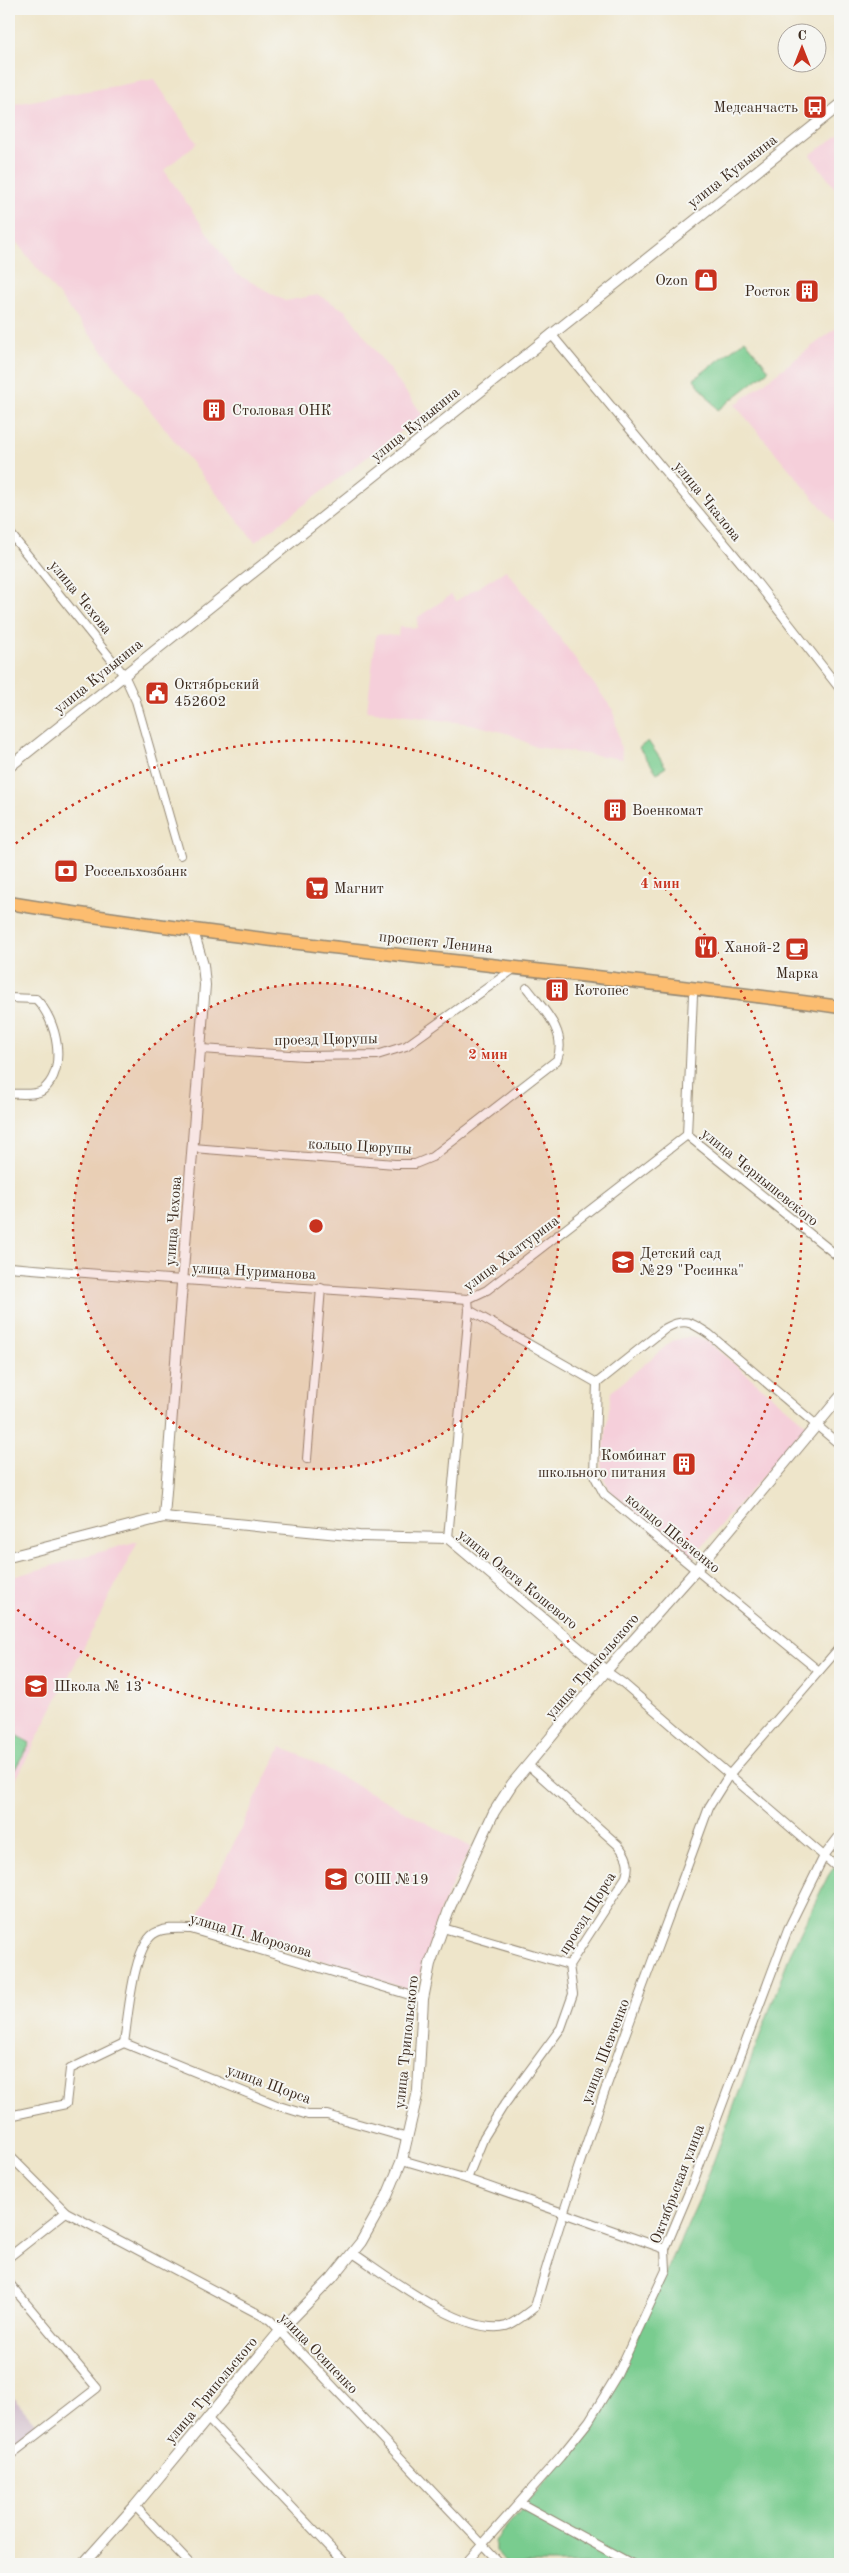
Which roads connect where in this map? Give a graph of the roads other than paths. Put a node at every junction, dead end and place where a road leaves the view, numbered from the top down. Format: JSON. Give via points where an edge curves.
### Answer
{"nodes":[{"id":1,"x":840,"y":105,"type":"edge"},
{"id":2,"x":551,"y":334,"type":"junction"},
{"id":3,"x":9,"y":532,"type":"edge"},
{"id":4,"x":124,"y":675,"type":"junction"},
{"id":5,"x":840,"y":689,"type":"edge"},
{"id":6,"x":9,"y":767,"type":"edge"},
{"id":7,"x":180,"y":855,"type":"dead end"},
{"id":8,"x":9,"y":904,"type":"edge"},
{"id":9,"x":192,"y":928,"type":"junction"},
{"id":10,"x":515,"y":968,"type":"junction"},
{"id":11,"x":526,"y":988,"type":"dead end"},
{"id":12,"x":693,"y":995,"type":"dead end"},
{"id":13,"x":9,"y":998,"type":"edge"},
{"id":14,"x":840,"y":1007,"type":"edge"},
{"id":15,"x":202,"y":1050,"type":"junction"},
{"id":16,"x":9,"y":1094,"type":"edge"},
{"id":17,"x":687,"y":1136,"type":"junction"},
{"id":18,"x":193,"y":1148,"type":"junction"},
{"id":19,"x":840,"y":1258,"type":"edge"},
{"id":20,"x":9,"y":1267,"type":"edge"},
{"id":21,"x":184,"y":1282,"type":"junction"},
{"id":22,"x":321,"y":1288,"type":"junction"},
{"id":23,"x":468,"y":1300,"type":"junction"},
{"id":24,"x":469,"y":1310,"type":"junction"},
{"id":25,"x":597,"y":1383,"type":"junction"},
{"id":26,"x":840,"y":1397,"type":"edge"},
{"id":27,"x":816,"y":1425,"type":"junction"},
{"id":28,"x":840,"y":1445,"type":"edge"},
{"id":29,"x":307,"y":1459,"type":"dead end"},
{"id":30,"x":164,"y":1517,"type":"junction"},
{"id":31,"x":448,"y":1538,"type":"junction"},
{"id":32,"x":9,"y":1556,"type":"edge"},
{"id":33,"x":696,"y":1570,"type":"junction"},
{"id":34,"x":840,"y":1647,"type":"edge"},
{"id":35,"x":606,"y":1671,"type":"junction"},
{"id":36,"x":819,"y":1671,"type":"junction"},
{"id":37,"x":528,"y":1765,"type":"junction"},
{"id":38,"x":729,"y":1775,"type":"junction"},
{"id":39,"x":840,"y":1835,"type":"edge"},
{"id":40,"x":824,"y":1856,"type":"junction"},
{"id":41,"x":840,"y":1870,"type":"edge"},
{"id":42,"x":443,"y":1928,"type":"junction"},
{"id":43,"x":569,"y":1965,"type":"junction"},
{"id":44,"x":423,"y":1999,"type":"junction"},
{"id":45,"x":124,"y":2043,"type":"junction"},
{"id":46,"x":9,"y":2116,"type":"edge"},
{"id":47,"x":408,"y":2138,"type":"junction"},
{"id":48,"x":9,"y":2155,"type":"edge"},
{"id":49,"x":402,"y":2160,"type":"junction"},
{"id":50,"x":467,"y":2179,"type":"junction"},
{"id":51,"x":66,"y":2212,"type":"junction"},
{"id":52,"x":562,"y":2213,"type":"junction"},
{"id":53,"x":664,"y":2249,"type":"junction"},
{"id":54,"x":353,"y":2253,"type":"junction"},
{"id":55,"x":9,"y":2257,"type":"edge"},
{"id":56,"x":9,"y":2283,"type":"edge"},
{"id":57,"x":280,"y":2331,"type":"junction"},
{"id":58,"x":207,"y":2418,"type":"junction"},
{"id":59,"x":9,"y":2456,"type":"edge"},
{"id":60,"x":520,"y":2503,"type":"junction"},
{"id":61,"x":135,"y":2506,"type":"junction"},
{"id":62,"x":483,"y":2544,"type":"junction"},
{"id":63,"x":83,"y":2564,"type":"edge"},
{"id":64,"x":190,"y":2564,"type":"edge"},
{"id":65,"x":346,"y":2564,"type":"edge"},
{"id":66,"x":465,"y":2564,"type":"edge"},
{"id":67,"x":501,"y":2564,"type":"edge"},
{"id":68,"x":632,"y":2564,"type":"edge"}],
"edges":[{"from":1,"to":2,"type":"street","name":"улица Кувыкина"},
{"from":2,"to":4,"type":"street","name":"улица Кувыкина"},
{"from":2,"to":5,"type":"street","name":"улица Чкалова","via":[[747,570]]},
{"from":3,"to":4,"type":"street","name":"улица Чехова"},
{"from":4,"to":6,"type":"street","name":"улица Кувыкина"},
{"from":4,"to":7,"type":"street","name":"улица Чехова","via":[[136,702]]},
{"from":8,"to":9,"type":"main road","name":"проспект Ленина"},
{"from":9,"to":10,"type":"main road","name":"проспект Ленина"},
{"from":9,"to":15,"type":"street","name":"улица Чехова","via":[[204,974]]},
{"from":10,"to":14,"type":"main road","name":"проспект Ленина"},
{"from":10,"to":15,"type":"street","name":"проезд Цюрупы","via":[[406,1046],[377,1054],[304,1056]]},
{"from":11,"to":18,"type":"street","name":"кольцо Цюрупы","via":[[559,1034],[561,1050],[557,1060],[432,1157],[415,1164],[395,1164]]},
{"from":12,"to":17,"type":"street"},
{"from":13,"to":16,"type":"street","via":[[36,999],[42,1005],[57,1043],[57,1069],[43,1090]]},
{"from":15,"to":18,"type":"street","name":"улица Чехова"},
{"from":17,"to":19,"type":"street","name":"улица Чернышевского"},
{"from":17,"to":23,"type":"street","name":"улица Халтурина","via":[[487,1290]]},
{"from":18,"to":21,"type":"street","name":"улица Чехова"},
{"from":20,"to":21,"type":"street","name":"улица Нуриманова"},
{"from":21,"to":22,"type":"street","name":"улица Нуриманова"},
{"from":21,"to":30,"type":"street","name":"улица Чехова"},
{"from":22,"to":23,"type":"street","name":"улица Нуриманова"},
{"from":22,"to":29,"type":"street"},
{"from":23,"to":24,"type":"street","name":"улица Халтурина"},
{"from":24,"to":25,"type":"street"},
{"from":24,"to":31,"type":"street","name":"улица Халтурина"},
{"from":25,"to":27,"type":"street","via":[[666,1328],[678,1322],[691,1323],[709,1334]]},
{"from":25,"to":33,"type":"street","name":"кольцо Шевченко","via":[[594,1475],[604,1494]]},
{"from":26,"to":27,"type":"street","name":"улица Трипольского"},
{"from":27,"to":28,"type":"street"},
{"from":27,"to":33,"type":"street","name":"улица Трипольского"},
{"from":30,"to":31,"type":"street","name":"улица Олега Кошевого","via":[[359,1536]]},
{"from":30,"to":32,"type":"street","name":"улица Олега Кошевого"},
{"from":31,"to":35,"type":"street","name":"улица Олега Кошевого"},
{"from":33,"to":35,"type":"street","name":"улица Трипольского"},
{"from":33,"to":36,"type":"street","name":"кольцо Шевченко"},
{"from":34,"to":36,"type":"street","name":"улица Шевченко"},
{"from":35,"to":37,"type":"street","name":"улица Трипольского"},
{"from":35,"to":38,"type":"street","name":"улица Олега Кошевого"},
{"from":36,"to":38,"type":"street","name":"улица Шевченко"},
{"from":37,"to":42,"type":"street","name":"улица Трипольского","via":[[494,1812]]},
{"from":37,"to":43,"type":"street","name":"проезд Щорса","via":[[618,1845],[628,1860],[626,1877]]},
{"from":38,"to":40,"type":"street","name":"улица Олега Кошевого"},
{"from":38,"to":52,"type":"street","name":"улица Шевченко","via":[[709,1807]]},
{"from":39,"to":40,"type":"street","name":"Октябрьская улица"},
{"from":40,"to":41,"type":"street","name":"улица Олега Кошевого"},
{"from":40,"to":53,"type":"street","name":"Октябрьская улица","via":[[788,1929],[694,2180]]},
{"from":42,"to":43,"type":"street"},
{"from":42,"to":44,"type":"street","name":"улица Трипольского","via":[[430,1964]]},
{"from":43,"to":50,"type":"street","name":"проезд Щорса","via":[[573,1994],[561,2028],[502,2108],[484,2137]]},
{"from":44,"to":45,"type":"street","name":"улица П. Морозова","via":[[191,1929],[172,1929],[149,1937],[137,1964]]},
{"from":44,"to":47,"type":"street","name":"улица Трипольского","via":[[418,2091]]},
{"from":45,"to":46,"type":"street","via":[[70,2069],[66,2104]]},
{"from":45,"to":47,"type":"street","name":"улица Щорса","via":[[279,2106],[308,2115],[327,2115]]},
{"from":47,"to":49,"type":"street","name":"улица Трипольского"},
{"from":48,"to":51,"type":"street","name":"улица Осипенко"},
{"from":49,"to":50,"type":"street"},
{"from":49,"to":54,"type":"street","name":"улица Трипольского","via":[[387,2196]]},
{"from":50,"to":52,"type":"street"},
{"from":51,"to":55,"type":"street"},
{"from":51,"to":57,"type":"street","name":"улица Осипенко","via":[[270,2320]]},
{"from":52,"to":53,"type":"street"},
{"from":52,"to":54,"type":"street","name":"улица Шевченко","via":[[535,2307],[506,2326],[478,2325],[426,2303]]},
{"from":53,"to":60,"type":"street","name":"Октябрьская улица","via":[[666,2270],[617,2375],[589,2420]]},
{"from":54,"to":57,"type":"street","name":"улица Трипольского","via":[[320,2292]]},
{"from":56,"to":59,"type":"street","via":[[97,2388]]},
{"from":57,"to":58,"type":"street","name":"улица Трипольского"},
{"from":57,"to":62,"type":"street","name":"улица Осипенко"},
{"from":58,"to":61,"type":"street","name":"улица Трипольского"},
{"from":58,"to":65,"type":"street"},
{"from":60,"to":62,"type":"street","name":"Октябрьская улица"},
{"from":60,"to":68,"type":"street"},
{"from":61,"to":63,"type":"street","name":"улица Трипольского"},
{"from":61,"to":64,"type":"street"},
{"from":62,"to":66,"type":"street","name":"Октябрьская улица"},
{"from":62,"to":67,"type":"street","name":"улица Осипенко"}]}
